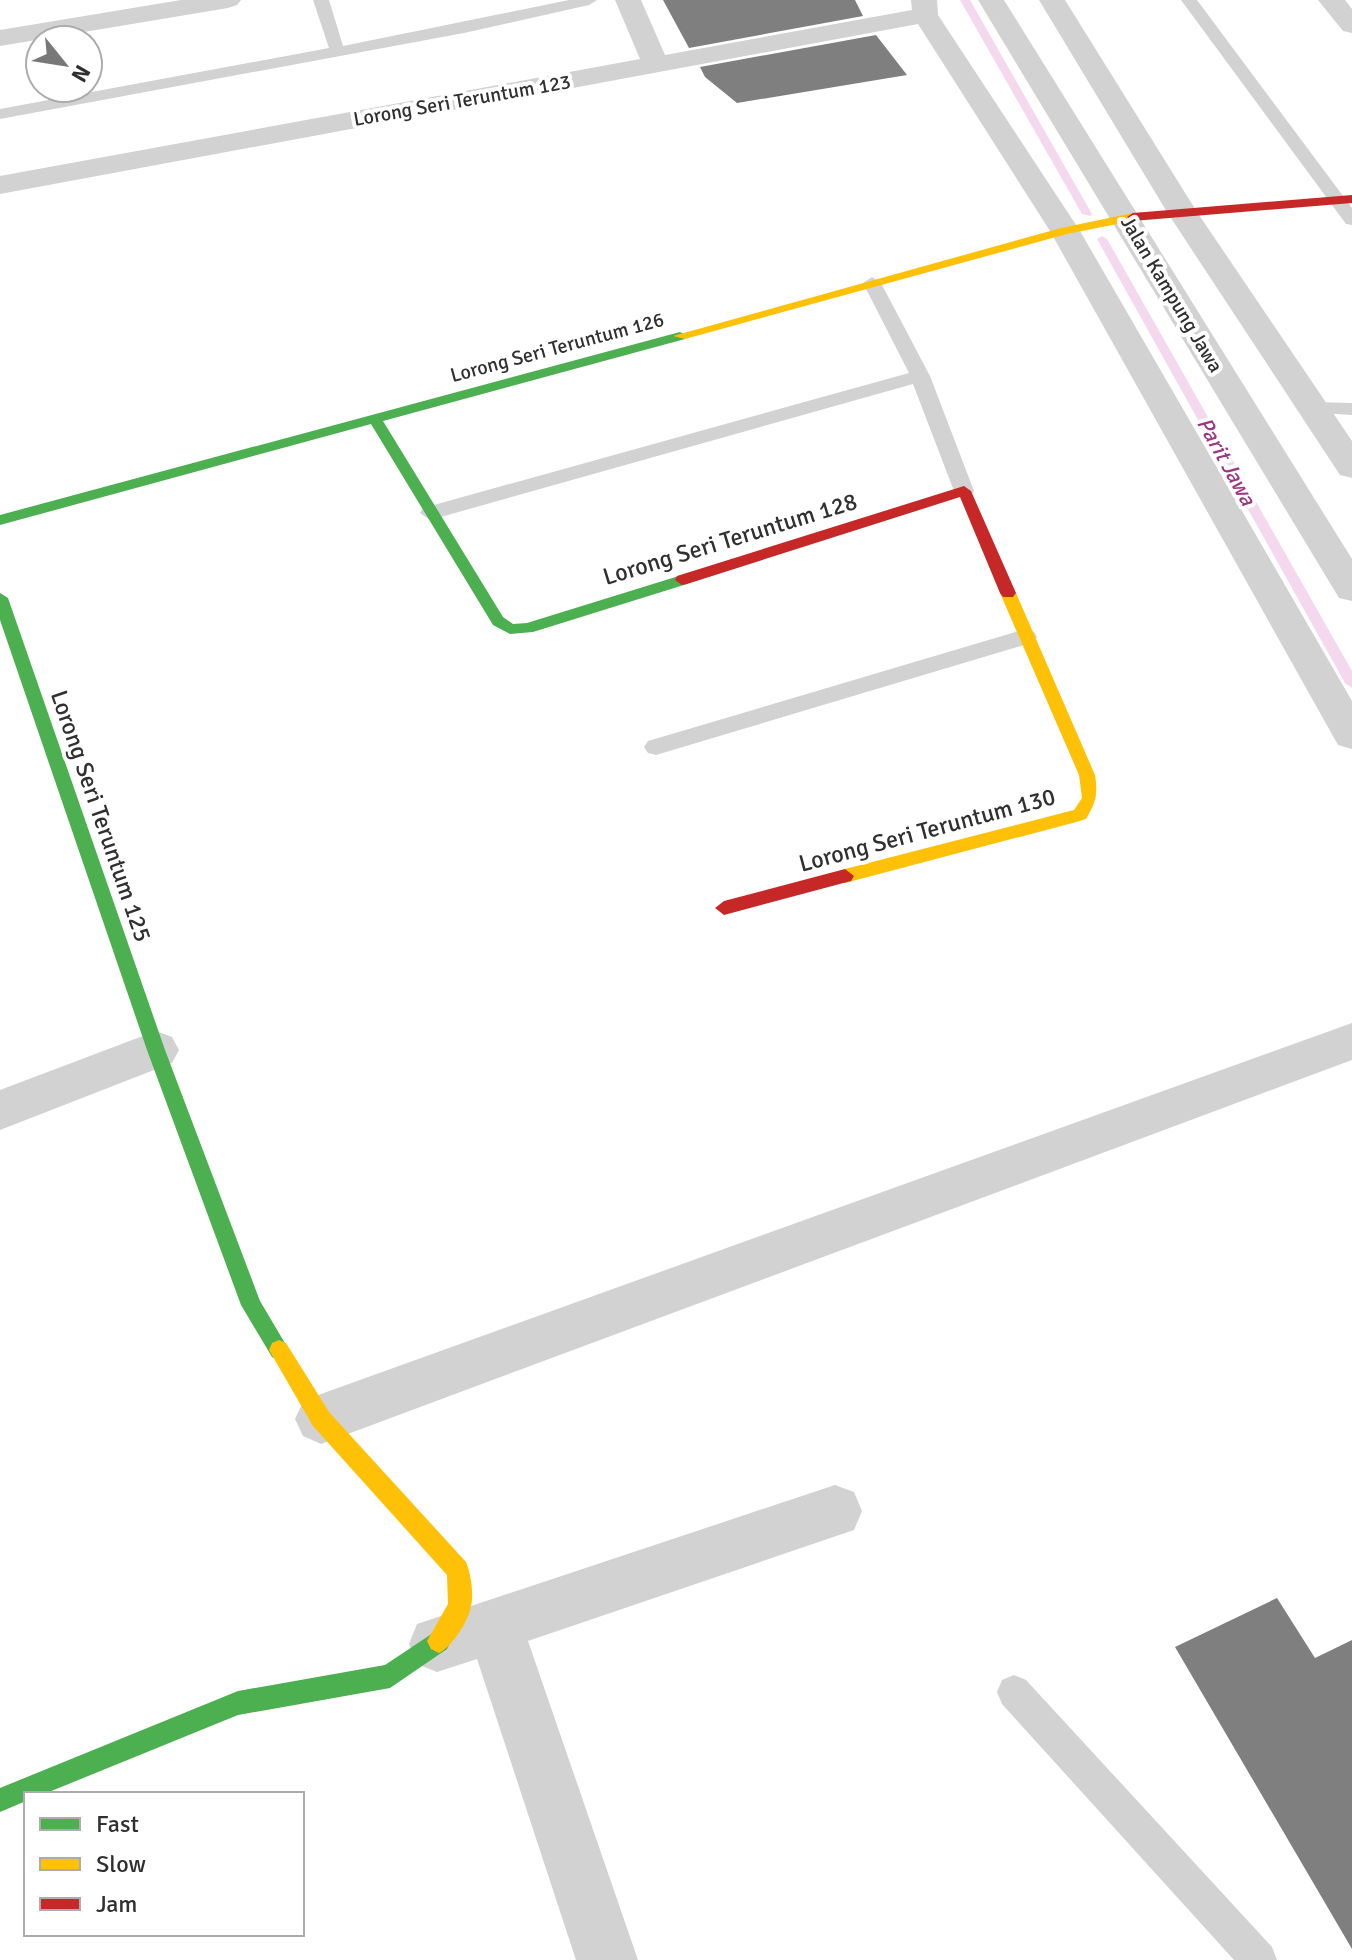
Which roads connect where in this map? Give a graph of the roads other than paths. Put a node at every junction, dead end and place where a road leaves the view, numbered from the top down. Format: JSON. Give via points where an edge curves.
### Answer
{"nodes":[{"id":1,"x":228,"y":0,"type":"edge"},
{"id":2,"x":321,"y":0,"type":"edge"},
{"id":3,"x":589,"y":0,"type":"edge"},
{"id":4,"x":628,"y":0,"type":"edge"},
{"id":5,"x":991,"y":0,"type":"edge"},
{"id":6,"x":1052,"y":0,"type":"edge"},
{"id":7,"x":1189,"y":0,"type":"edge"},
{"id":8,"x":1331,"y":0,"type":"edge"},
{"id":9,"x":924,"y":8,"type":"edge"},
{"id":10,"x":1352,"y":25,"type":"edge"},
{"id":11,"x":0,"y":38,"type":"edge"},
{"id":12,"x":337,"y":50,"type":"junction"},
{"id":13,"x":655,"y":64,"type":"junction"},
{"id":14,"x":0,"y":114,"type":"edge"},
{"id":15,"x":0,"y":185,"type":"edge"},
{"id":16,"x":1345,"y":200,"type":"edge"},
{"id":17,"x":1182,"y":212,"type":"junction"},
{"id":18,"x":1119,"y":220,"type":"junction"},
{"id":19,"x":1352,"y":220,"type":"edge"},
{"id":20,"x":1069,"y":230,"type":"junction"},
{"id":21,"x":872,"y":283,"type":"junction"},
{"id":22,"x":920,"y":376,"type":"junction"},
{"id":23,"x":1312,"y":408,"type":"junction"},
{"id":24,"x":1352,"y":409,"type":"edge"},
{"id":25,"x":375,"y":419,"type":"junction"},
{"id":26,"x":1248,"y":419,"type":"junction"},
{"id":27,"x":1352,"y":467,"type":"edge"},
{"id":28,"x":964,"y":491,"type":"junction"},
{"id":29,"x":430,"y":513,"type":"junction"},
{"id":30,"x":0,"y":520,"type":"edge"},
{"id":31,"x":1352,"y":589,"type":"edge"},
{"id":32,"x":0,"y":598,"type":"edge"},
{"id":33,"x":1026,"y":637,"type":"junction"},
{"id":34,"x":1352,"y":735,"type":"edge"},
{"id":35,"x":656,"y":747,"type":"dead end"},
{"id":36,"x":724,"y":908,"type":"dead end"},
{"id":37,"x":1352,"y":1041,"type":"edge"},
{"id":38,"x":156,"y":1050,"type":"junction"},
{"id":39,"x":0,"y":1110,"type":"edge"},
{"id":40,"x":321,"y":1419,"type":"junction"},
{"id":41,"x":835,"y":1511,"type":"dead end"},
{"id":42,"x":494,"y":1624,"type":"junction"},
{"id":43,"x":437,"y":1644,"type":"junction"},
{"id":44,"x":1014,"y":1692,"type":"dead end"},
{"id":45,"x":0,"y":1800,"type":"edge"},
{"id":46,"x":607,"y":1960,"type":"edge"},
{"id":47,"x":1259,"y":1960,"type":"edge"}],
"edges":[{"from":1,"to":11,"type":"street"},
{"from":2,"to":12,"type":"lane"},
{"from":3,"to":12,"type":"lane"},
{"from":4,"to":13,"type":"street"},
{"from":5,"to":18,"type":"street","name":"Jalan Kampung Jawa"},
{"from":6,"to":17,"type":"street"},
{"from":7,"to":16,"type":"lane"},
{"from":8,"to":10,"type":"street"},
{"from":9,"to":13,"type":"street","name":"Lorong Seri Teruntum 123"},
{"from":9,"to":20,"type":"street"},
{"from":12,"to":14,"type":"lane"},
{"from":13,"to":15,"type":"street","name":"Lorong Seri Teruntum 123"},
{"from":16,"to":17,"type":"street","name":"Lorong Seri Teruntum 126"},
{"from":16,"to":19,"type":"lane"},
{"from":17,"to":18,"type":"street","name":"Lorong Seri Teruntum 126"},
{"from":17,"to":23,"type":"street"},
{"from":18,"to":20,"type":"street","name":"Lorong Seri Teruntum 126"},
{"from":18,"to":26,"type":"street","name":"Jalan Kampung Jawa"},
{"from":20,"to":21,"type":"street","name":"Lorong Seri Teruntum 126"},
{"from":20,"to":34,"type":"street"},
{"from":21,"to":22,"type":"lane"},
{"from":21,"to":25,"type":"street","name":"Lorong Seri Teruntum 126"},
{"from":22,"to":28,"type":"lane"},
{"from":22,"to":29,"type":"lane"},
{"from":23,"to":24,"type":"lane"},
{"from":23,"to":26,"type":"street"},
{"from":23,"to":27,"type":"street"},
{"from":25,"to":29,"type":"street"},
{"from":25,"to":30,"type":"street","name":"Lorong Seri Teruntum 126"},
{"from":26,"to":31,"type":"street","name":"Jalan Kampung Jawa"},
{"from":28,"to":29,"type":"street","name":"Lorong Seri Teruntum 128","via":[[528,628],[510,629],[498,621]]},
{"from":28,"to":33,"type":"street","name":"Lorong Seri Teruntum 130"},
{"from":32,"to":38,"type":"street","name":"Lorong Seri Teruntum 125"},
{"from":33,"to":35,"type":"lane"},
{"from":33,"to":36,"type":"street","name":"Lorong Seri Teruntum 130","via":[[1087,775],[1090,798],[1080,815]]},
{"from":37,"to":40,"type":"street"},
{"from":38,"to":39,"type":"street"},
{"from":38,"to":40,"type":"street","name":"Lorong Seri Teruntum 125","via":[[251,1305]]},
{"from":40,"to":43,"type":"street","name":"Lorong Seri Teruntum 125","via":[[458,1570],[460,1606]]},
{"from":41,"to":42,"type":"street"},
{"from":42,"to":43,"type":"street"},
{"from":42,"to":46,"type":"street"},
{"from":43,"to":45,"type":"street","via":[[390,1676],[238,1703]]},
{"from":44,"to":47,"type":"lane"}]}
